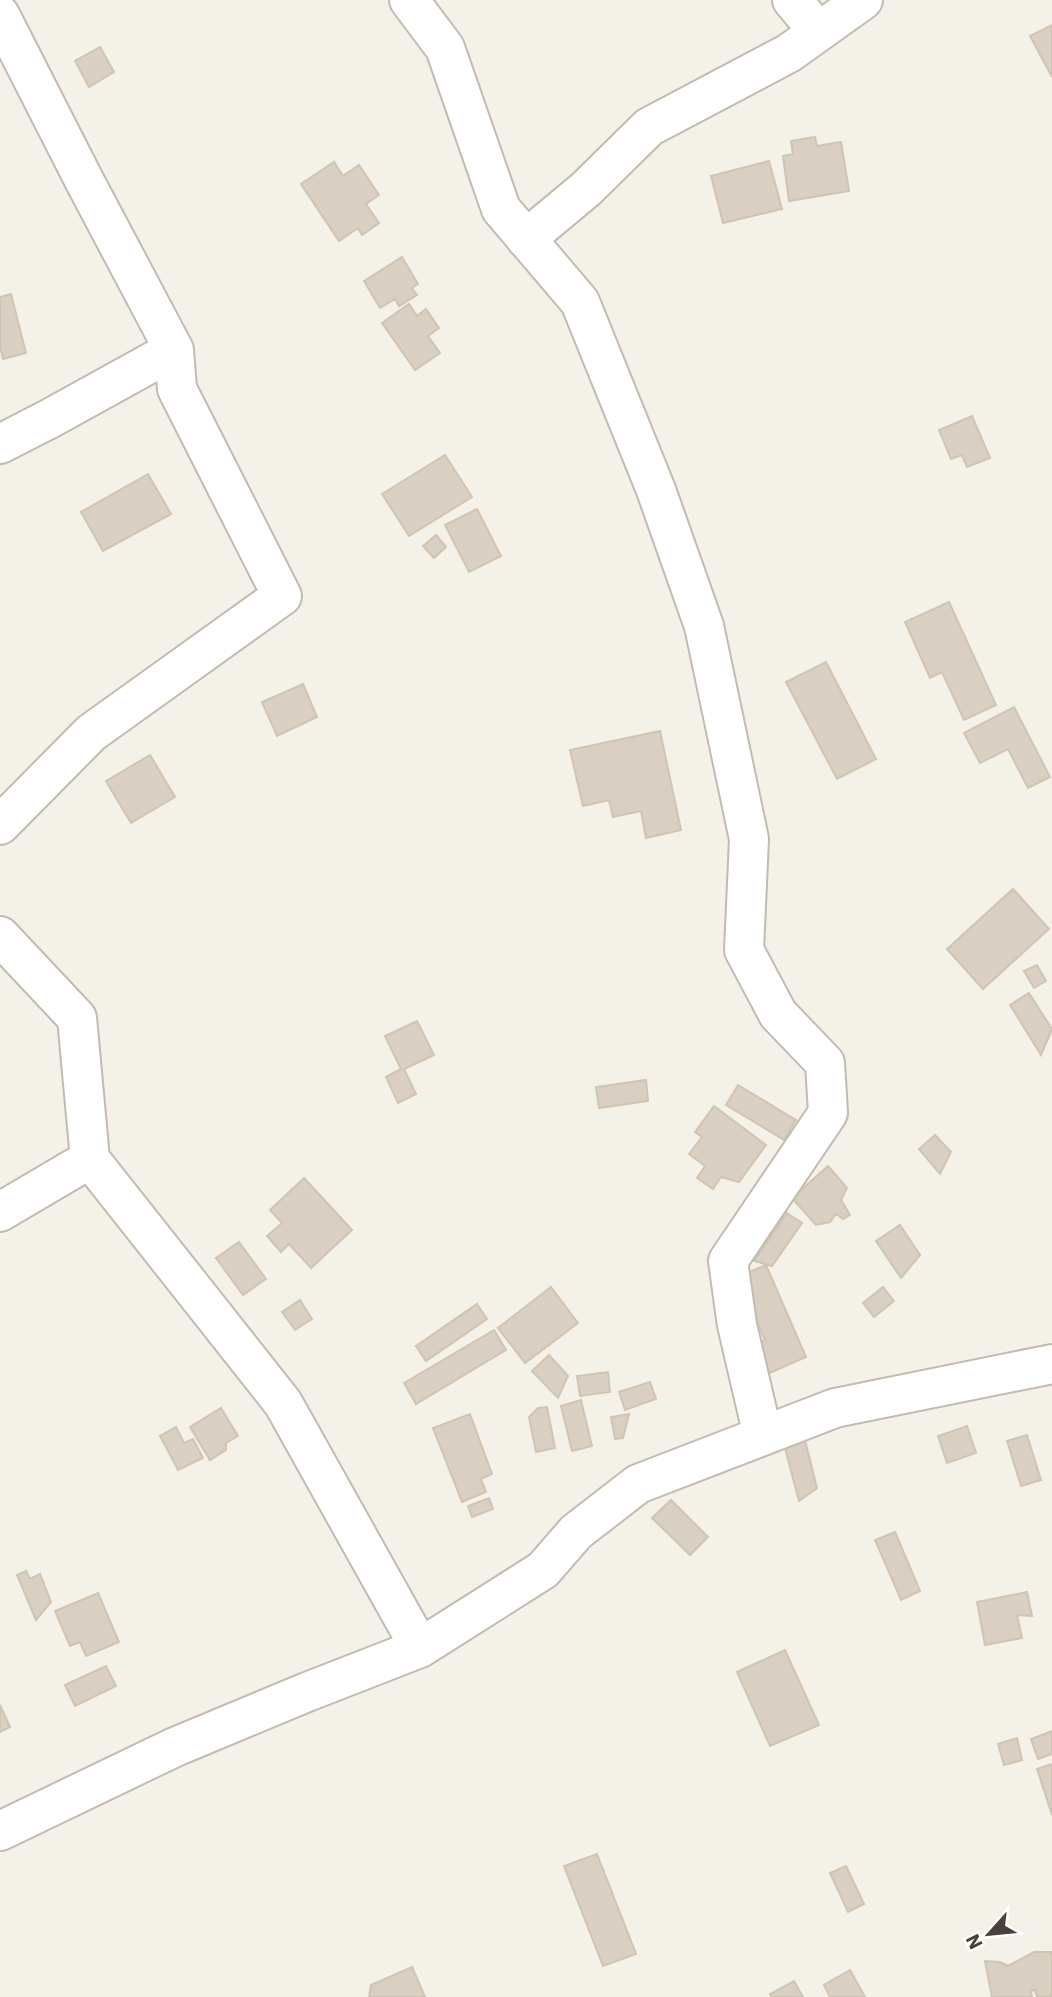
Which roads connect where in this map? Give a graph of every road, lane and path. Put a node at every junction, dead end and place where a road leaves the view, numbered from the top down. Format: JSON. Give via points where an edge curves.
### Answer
{"nodes":[{"id":1,"x":409,"y":0,"type":"edge"},
{"id":2,"x":792,"y":0,"type":"edge"},
{"id":3,"x":863,"y":0,"type":"edge"},
{"id":4,"x":0,"y":15,"type":"edge"},
{"id":5,"x":818,"y":32,"type":"junction"},
{"id":6,"x":526,"y":239,"type":"junction"},
{"id":7,"x":174,"y":350,"type":"junction"},
{"id":8,"x":0,"y":444,"type":"edge"},
{"id":9,"x":0,"y":825,"type":"edge"},
{"id":10,"x":0,"y":936,"type":"edge"},
{"id":11,"x":90,"y":1159,"type":"junction"},
{"id":12,"x":0,"y":1212,"type":"edge"},
{"id":13,"x":1052,"y":1364,"type":"edge"},
{"id":14,"x":762,"y":1436,"type":"junction"},
{"id":15,"x":420,"y":1648,"type":"junction"},
{"id":16,"x":0,"y":1831,"type":"edge"}],
"edges":[{"from":1,"to":6,"type":"street","via":[[444,48],[500,209]]},
{"from":2,"to":5,"type":"street"},
{"from":3,"to":5,"type":"street"},
{"from":4,"to":7,"type":"street"},
{"from":5,"to":6,"type":"street","via":[[649,127]]},
{"from":6,"to":14,"type":"street","via":[[580,302],[656,490],[704,626],[749,839],[744,950],[778,1014],[825,1063],[828,1113],[728,1261]]},
{"from":7,"to":8,"type":"street"},
{"from":7,"to":9,"type":"street","via":[[177,389],[282,596],[91,733]]},
{"from":10,"to":11,"type":"street","via":[[77,1018]]},
{"from":11,"to":12,"type":"street"},
{"from":11,"to":15,"type":"street","via":[[283,1403]]},
{"from":13,"to":14,"type":"street","via":[[835,1408]]},
{"from":14,"to":15,"type":"street","via":[[638,1484],[576,1532],[543,1570]]},
{"from":15,"to":16,"type":"street","via":[[175,1747]]}]}
